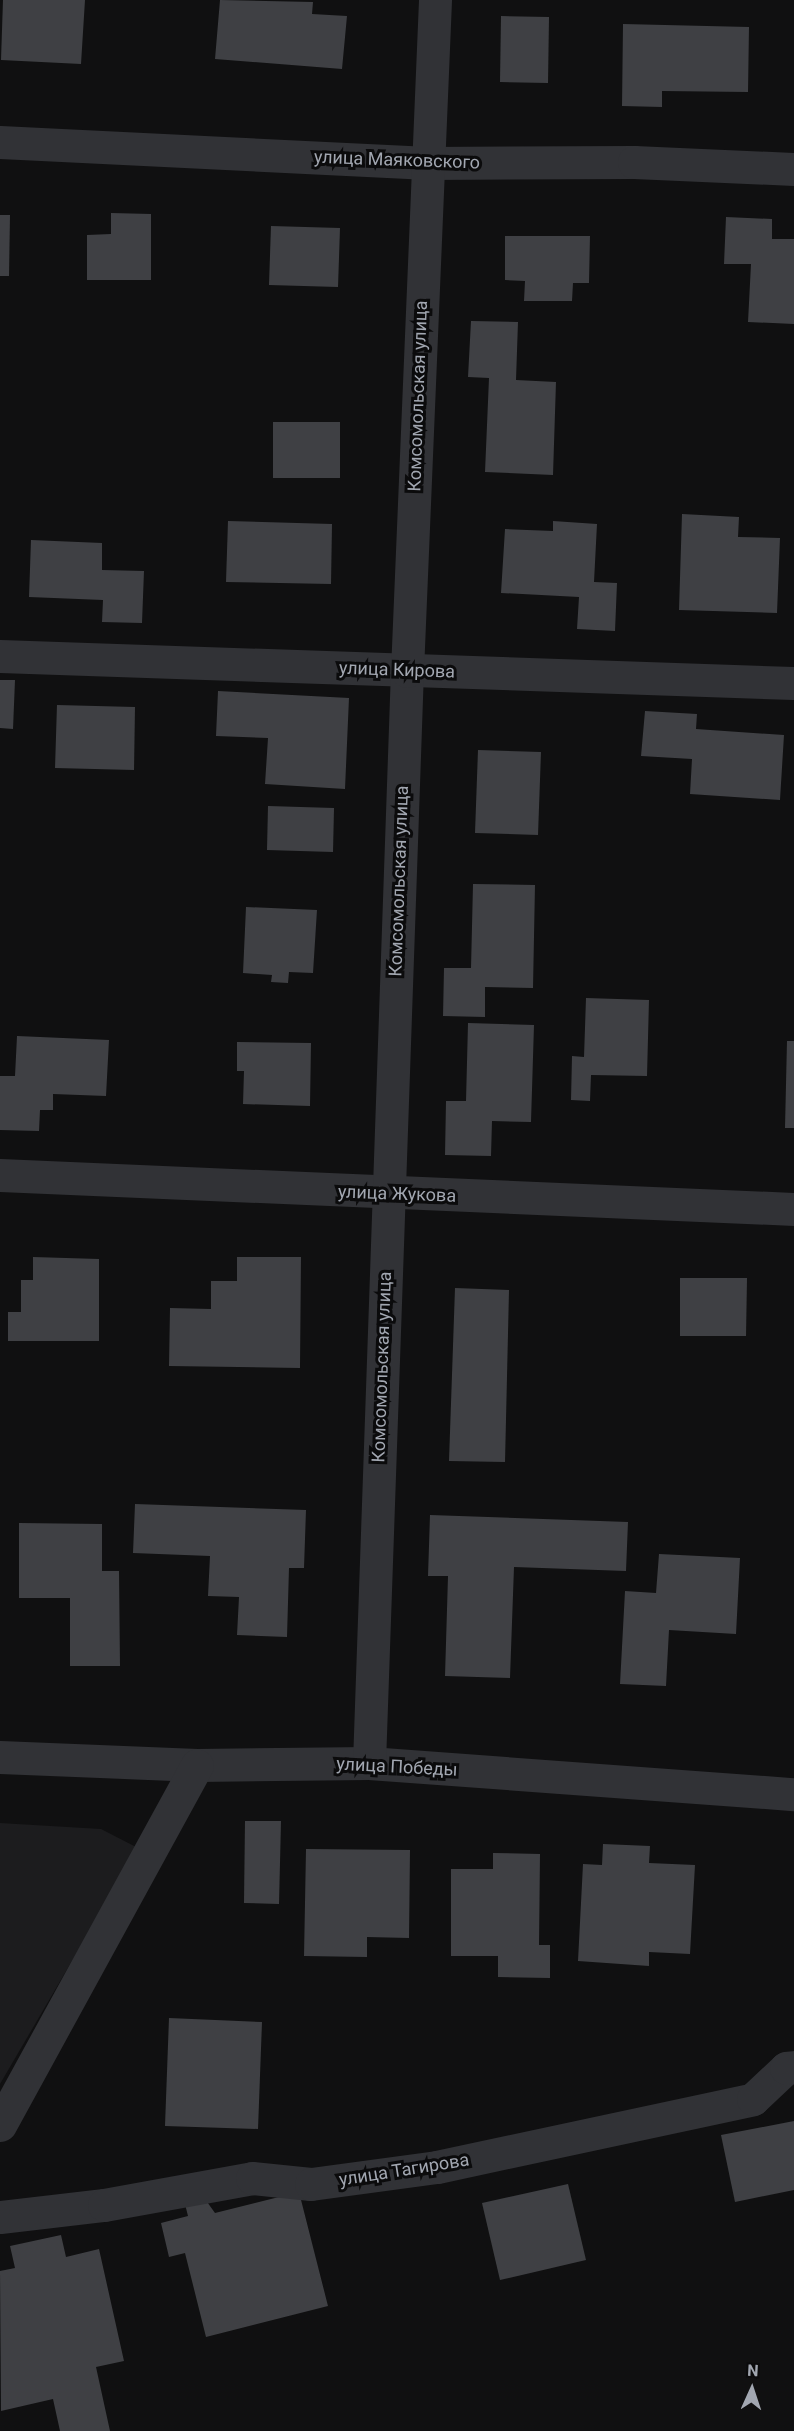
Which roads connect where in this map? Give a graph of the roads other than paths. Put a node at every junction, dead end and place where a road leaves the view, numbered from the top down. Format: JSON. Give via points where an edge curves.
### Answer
{"nodes":[{"id":1,"x":435,"y":0,"type":"edge"},
{"id":2,"x":0,"y":141,"type":"edge"},
{"id":3,"x":428,"y":163,"type":"junction"},
{"id":4,"x":794,"y":169,"type":"edge"},
{"id":5,"x":0,"y":656,"type":"edge"},
{"id":6,"x":407,"y":671,"type":"junction"},
{"id":7,"x":794,"y":683,"type":"edge"},
{"id":8,"x":0,"y":1175,"type":"edge"},
{"id":9,"x":387,"y":1194,"type":"junction"},
{"id":10,"x":794,"y":1209,"type":"edge"},
{"id":11,"x":0,"y":1757,"type":"edge"},
{"id":12,"x":369,"y":1763,"type":"junction"},
{"id":13,"x":197,"y":1765,"type":"junction"},
{"id":14,"x":794,"y":1794,"type":"edge"},
{"id":15,"x":794,"y":2067,"type":"edge"},
{"id":16,"x":0,"y":2125,"type":"edge"},
{"id":17,"x":0,"y":2217,"type":"edge"}],
"edges":[{"from":1,"to":3,"type":"street","name":"Комсомольская улица"},
{"from":2,"to":3,"type":"street","name":"улица Маяковского"},
{"from":3,"to":4,"type":"street","name":"улица Маяковского","via":[[634,162]]},
{"from":3,"to":6,"type":"street","name":"Комсомольская улица"},
{"from":5,"to":6,"type":"street","name":"улица Кирова"},
{"from":6,"to":7,"type":"street","name":"улица Кирова"},
{"from":6,"to":9,"type":"street","name":"Комсомольская улица"},
{"from":8,"to":9,"type":"street","name":"улица Жукова"},
{"from":9,"to":10,"type":"street","name":"улица Жукова"},
{"from":9,"to":12,"type":"street","name":"Комсомольская улица"},
{"from":11,"to":13,"type":"street","name":"улица Победы"},
{"from":12,"to":13,"type":"street","name":"улица Победы"},
{"from":12,"to":14,"type":"street","name":"улица Победы"},
{"from":13,"to":16,"type":"street"},
{"from":15,"to":17,"type":"street","name":"улица Тагирова","via":[[786,2068],[753,2099],[437,2167],[310,2184],[252,2178],[104,2205]]}]}
